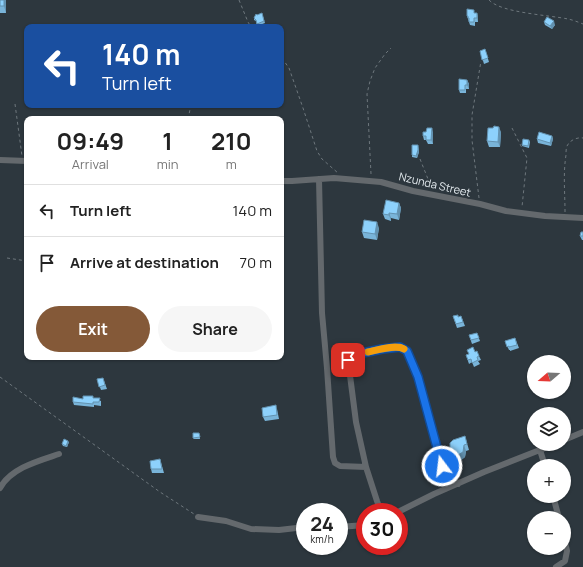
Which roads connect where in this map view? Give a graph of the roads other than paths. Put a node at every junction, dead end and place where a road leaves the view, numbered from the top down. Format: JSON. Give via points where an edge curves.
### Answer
{"nodes":[{"id":1,"x":24,"y":161,"type":"edge"},
{"id":2,"x":0,"y":162,"type":"edge"},
{"id":3,"x":319,"y":179,"type":"junction"},
{"id":4,"x":284,"y":181,"type":"edge"},
{"id":5,"x":583,"y":218,"type":"edge"},
{"id":6,"x":583,"y":432,"type":"edge"},
{"id":7,"x":571,"y":437,"type":"edge"},
{"id":8,"x":538,"y":451,"type":"edge"},
{"id":9,"x":59,"y":454,"type":"dead end"},
{"id":10,"x":366,"y":467,"type":"junction"},
{"id":11,"x":458,"y":484,"type":"junction"},
{"id":12,"x":0,"y":488,"type":"edge"},
{"id":13,"x":377,"y":503,"type":"edge"},
{"id":14,"x":408,"y":507,"type":"edge"},
{"id":15,"x":198,"y":517,"type":"road end"},
{"id":16,"x":296,"y":528,"type":"edge"},
{"id":17,"x":566,"y":555,"type":"edge"},
{"id":18,"x":556,"y":567,"type":"edge"}],
"edges":[{"from":1,"to":2,"type":"street"},
{"from":3,"to":4,"type":"street","name":"Nzunda Street"},
{"from":3,"to":5,"type":"street","name":"Nzunda Street","via":[[344,178],[381,182],[506,211]]},
{"from":3,"to":10,"type":"street","via":[[322,313],[334,457],[335,463],[340,466]]},
{"from":6,"to":7,"type":"street"},
{"from":8,"to":11,"type":"street"},
{"from":9,"to":12,"type":"street","via":[[16,472],[3,482]]},
{"from":10,"to":11,"type":"street","via":[[356,422],[348,360],[353,355],[400,347],[407,351],[418,377],[447,479]]},
{"from":10,"to":13,"type":"street"},
{"from":11,"to":14,"type":"street"},
{"from":15,"to":16,"type":"street","via":[[226,521],[251,529]]},
{"from":17,"to":18,"type":"street","via":[[565,560]]}]}
